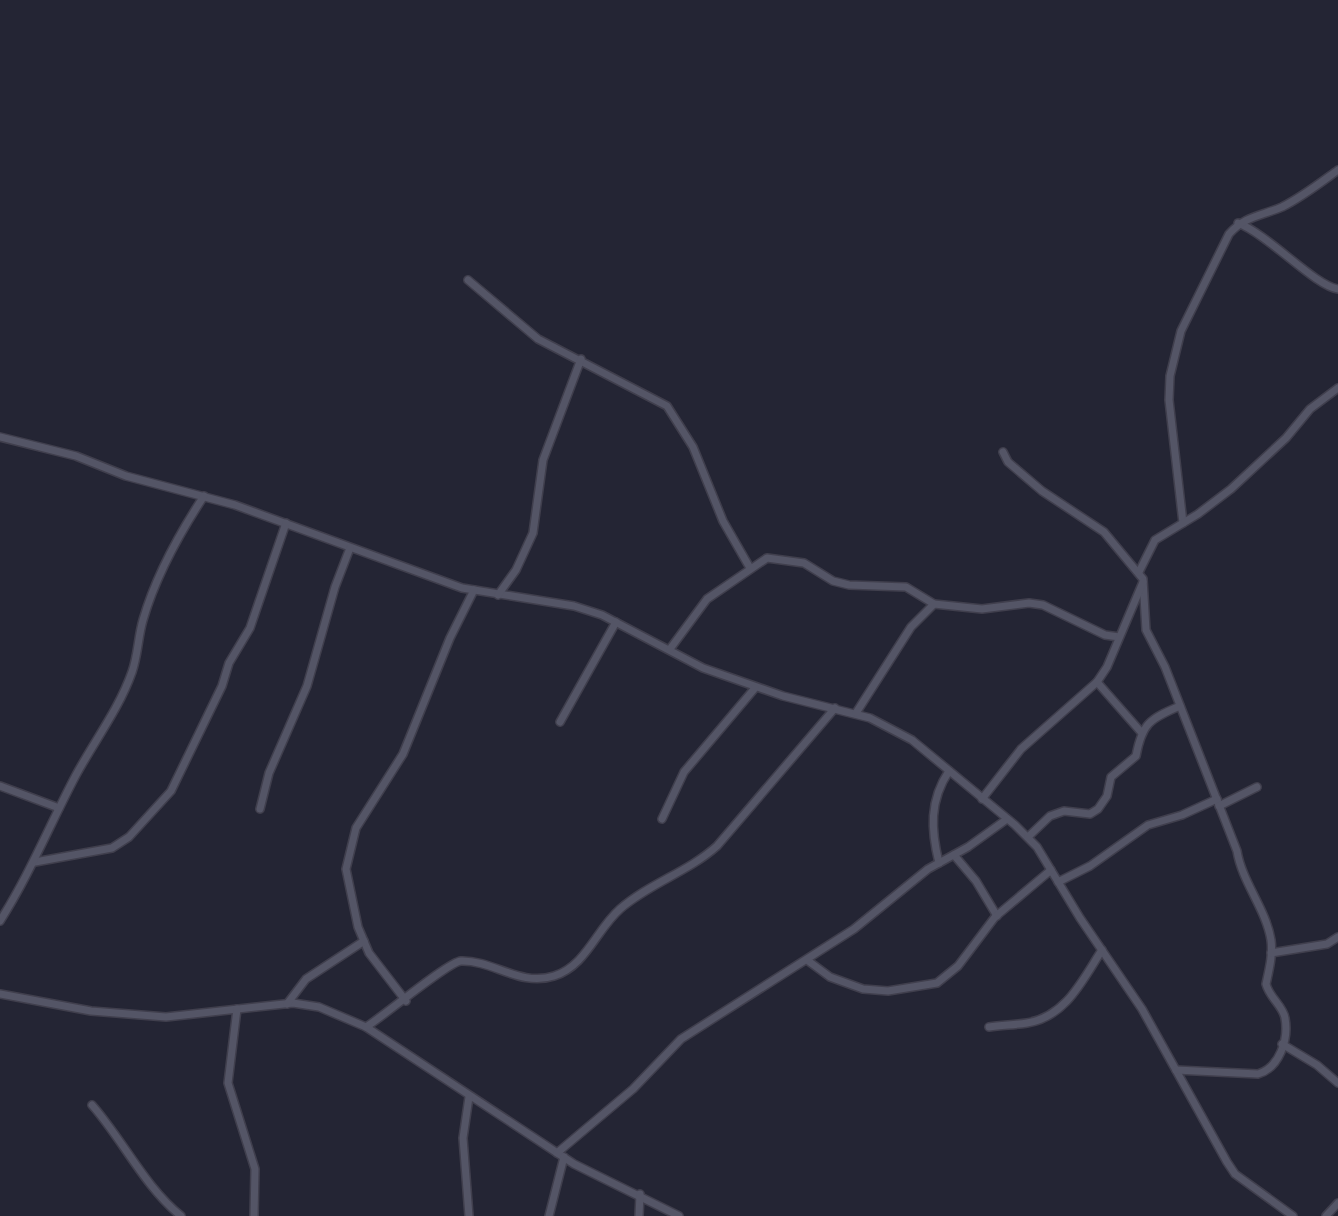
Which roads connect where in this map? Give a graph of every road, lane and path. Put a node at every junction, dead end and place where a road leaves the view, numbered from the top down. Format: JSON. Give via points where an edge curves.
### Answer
{"nodes":[{"id":1,"x":1338,"y":170,"type":"edge"},
{"id":2,"x":1238,"y":223,"type":"junction"},
{"id":3,"x":468,"y":280,"type":"dead end"},
{"id":4,"x":1338,"y":289,"type":"edge"},
{"id":5,"x":580,"y":359,"type":"junction"},
{"id":6,"x":1338,"y":388,"type":"edge"},
{"id":7,"x":0,"y":437,"type":"edge"},
{"id":8,"x":1003,"y":452,"type":"dead end"},
{"id":9,"x":204,"y":495,"type":"junction"},
{"id":10,"x":286,"y":523,"type":"junction"},
{"id":11,"x":1183,"y":523,"type":"junction"},
{"id":12,"x":350,"y":548,"type":"junction"},
{"id":13,"x":750,"y":568,"type":"junction"},
{"id":14,"x":1139,"y":572,"type":"junction"},
{"id":15,"x":1143,"y":581,"type":"junction"},
{"id":16,"x":474,"y":590,"type":"junction"},
{"id":17,"x":498,"y":595,"type":"junction"},
{"id":18,"x":934,"y":604,"type":"junction"},
{"id":19,"x":616,"y":621,"type":"junction"},
{"id":20,"x":1119,"y":637,"type":"junction"},
{"id":21,"x":670,"y":649,"type":"junction"},
{"id":22,"x":1097,"y":682,"type":"junction"},
{"id":23,"x":755,"y":688,"type":"junction"},
{"id":24,"x":1180,"y":706,"type":"junction"},
{"id":25,"x":835,"y":708,"type":"junction"},
{"id":26,"x":856,"y":713,"type":"junction"},
{"id":27,"x":560,"y":722,"type":"dead end"},
{"id":28,"x":1141,"y":732,"type":"junction"},
{"id":29,"x":949,"y":771,"type":"junction"},
{"id":30,"x":0,"y":786,"type":"edge"},
{"id":31,"x":1256,"y":787,"type":"dead end"},
{"id":32,"x":982,"y":799,"type":"junction"},
{"id":33,"x":1218,"y":802,"type":"junction"},
{"id":34,"x":59,"y":808,"type":"junction"},
{"id":35,"x":260,"y":810,"type":"dead end"},
{"id":36,"x":662,"y":819,"type":"dead end"},
{"id":37,"x":1007,"y":819,"type":"junction"},
{"id":38,"x":1028,"y":837,"type":"junction"},
{"id":39,"x":954,"y":855,"type":"junction"},
{"id":40,"x":35,"y":862,"type":"junction"},
{"id":41,"x":939,"y":863,"type":"junction"},
{"id":42,"x":1051,"y":870,"type":"junction"},
{"id":43,"x":1058,"y":881,"type":"junction"},
{"id":44,"x":997,"y":916,"type":"junction"},
{"id":45,"x":0,"y":921,"type":"edge"},
{"id":46,"x":1338,"y":937,"type":"edge"},
{"id":47,"x":364,"y":941,"type":"junction"},
{"id":48,"x":1102,"y":950,"type":"junction"},
{"id":49,"x":1271,"y":953,"type":"junction"},
{"id":50,"x":807,"y":960,"type":"junction"},
{"id":51,"x":0,"y":994,"type":"edge"},
{"id":52,"x":406,"y":1001,"type":"junction"},
{"id":53,"x":287,"y":1004,"type":"junction"},
{"id":54,"x":237,"y":1009,"type":"junction"},
{"id":55,"x":366,"y":1027,"type":"junction"},
{"id":56,"x":989,"y":1027,"type":"dead end"},
{"id":57,"x":1282,"y":1044,"type":"junction"},
{"id":58,"x":1176,"y":1070,"type":"junction"},
{"id":59,"x":1338,"y":1083,"type":"edge"},
{"id":60,"x":469,"y":1097,"type":"junction"},
{"id":61,"x":92,"y":1105,"type":"dead end"},
{"id":62,"x":560,"y":1155,"type":"junction"},
{"id":63,"x":640,"y":1194,"type":"junction"},
{"id":64,"x":1338,"y":1203,"type":"edge"},
{"id":65,"x":181,"y":1216,"type":"edge"},
{"id":66,"x":254,"y":1216,"type":"edge"},
{"id":67,"x":469,"y":1216,"type":"edge"},
{"id":68,"x":549,"y":1216,"type":"edge"},
{"id":69,"x":639,"y":1216,"type":"edge"},
{"id":70,"x":679,"y":1216,"type":"edge"},
{"id":71,"x":1293,"y":1216,"type":"edge"},
{"id":72,"x":1326,"y":1216,"type":"edge"}],
"edges":[{"from":1,"to":2,"type":"street","via":[[1280,207]]},
{"from":2,"to":4,"type":"street","via":[[1261,234],[1325,285]]},
{"from":2,"to":11,"type":"street","via":[[1181,331],[1170,376]]},
{"from":3,"to":5,"type":"street","via":[[538,339]]},
{"from":5,"to":13,"type":"street","via":[[667,406],[693,447],[723,521]]},
{"from":5,"to":17,"type":"street","via":[[544,460],[533,533]]},
{"from":6,"to":11,"type":"street","via":[[1310,409],[1231,489]]},
{"from":7,"to":9,"type":"street"},
{"from":8,"to":14,"type":"street","via":[[1008,462],[1042,491],[1104,532]]},
{"from":9,"to":10,"type":"street"},
{"from":9,"to":34,"type":"street","via":[[177,537],[149,601],[132,672]]},
{"from":10,"to":12,"type":"street"},
{"from":10,"to":40,"type":"street","via":[[250,628],[229,663],[171,791],[129,837],[112,848]]},
{"from":11,"to":14,"type":"street","via":[[1155,540]]},
{"from":12,"to":16,"type":"street"},
{"from":12,"to":35,"type":"street","via":[[307,686],[269,773]]},
{"from":13,"to":18,"type":"street","via":[[767,558],[781,559],[804,564],[849,585],[906,587]]},
{"from":13,"to":21,"type":"street","via":[[707,600]]},
{"from":14,"to":15,"type":"street"},
{"from":15,"to":20,"type":"street"},
{"from":15,"to":24,"type":"street","via":[[1146,630]]},
{"from":16,"to":17,"type":"street"},
{"from":16,"to":47,"type":"street","via":[[403,754],[356,828],[346,869]]},
{"from":17,"to":19,"type":"street","via":[[574,606]]},
{"from":18,"to":20,"type":"street","via":[[982,609],[1036,604],[1075,624]]},
{"from":18,"to":26,"type":"street","via":[[911,627]]},
{"from":19,"to":21,"type":"street"},
{"from":19,"to":27,"type":"street"},
{"from":20,"to":22,"type":"street"},
{"from":21,"to":23,"type":"street"},
{"from":22,"to":28,"type":"street"},
{"from":22,"to":32,"type":"street","via":[[1021,749]]},
{"from":23,"to":25,"type":"street"},
{"from":23,"to":36,"type":"street","via":[[684,772]]},
{"from":24,"to":28,"type":"street","via":[[1152,719]]},
{"from":24,"to":33,"type":"street"},
{"from":25,"to":26,"type":"street"},
{"from":25,"to":52,"type":"street","via":[[717,846],[701,861],[642,891],[618,910],[581,960],[565,972],[535,980],[459,961]]},
{"from":26,"to":29,"type":"street","via":[[912,740]]},
{"from":28,"to":38,"type":"street","via":[[1136,757],[1111,777],[1098,809],[1050,816]]},
{"from":29,"to":32,"type":"street"},
{"from":29,"to":41,"type":"street","via":[[933,808]]},
{"from":30,"to":34,"type":"street"},
{"from":31,"to":33,"type":"street"},
{"from":32,"to":37,"type":"street"},
{"from":33,"to":43,"type":"street","via":[[1148,825],[1090,866]]},
{"from":33,"to":49,"type":"street","via":[[1239,866],[1269,933]]},
{"from":34,"to":40,"type":"street"},
{"from":37,"to":38,"type":"street"},
{"from":37,"to":39,"type":"street"},
{"from":38,"to":42,"type":"street"},
{"from":39,"to":41,"type":"street"},
{"from":39,"to":44,"type":"street"},
{"from":40,"to":45,"type":"street"},
{"from":41,"to":50,"type":"street"},
{"from":42,"to":43,"type":"street"},
{"from":42,"to":44,"type":"street"},
{"from":43,"to":48,"type":"street"},
{"from":44,"to":50,"type":"street","via":[[958,966],[937,983],[888,991],[863,989],[830,977]]},
{"from":46,"to":49,"type":"street","via":[[1327,944]]},
{"from":47,"to":52,"type":"street"},
{"from":47,"to":53,"type":"street","via":[[306,979]]},
{"from":48,"to":56,"type":"street","via":[[1068,1002],[1051,1014],[1029,1023]]},
{"from":48,"to":58,"type":"street"},
{"from":49,"to":57,"type":"street","via":[[1266,984],[1284,1015]]},
{"from":50,"to":62,"type":"street","via":[[681,1039]]},
{"from":51,"to":54,"type":"street","via":[[120,1015],[166,1017]]},
{"from":52,"to":55,"type":"street"},
{"from":53,"to":54,"type":"street"},
{"from":53,"to":55,"type":"street","via":[[319,1007]]},
{"from":54,"to":66,"type":"street","via":[[228,1083],[255,1169]]},
{"from":55,"to":60,"type":"street"},
{"from":57,"to":58,"type":"street","via":[[1276,1064],[1258,1074]]},
{"from":57,"to":59,"type":"street"},
{"from":58,"to":71,"type":"street","via":[[1235,1174]]},
{"from":60,"to":62,"type":"street"},
{"from":60,"to":67,"type":"street","via":[[463,1138]]},
{"from":61,"to":65,"type":"street","via":[[142,1174]]},
{"from":62,"to":63,"type":"street"},
{"from":62,"to":68,"type":"street"},
{"from":63,"to":69,"type":"street"},
{"from":63,"to":70,"type":"street"},
{"from":64,"to":72,"type":"street"}]}
